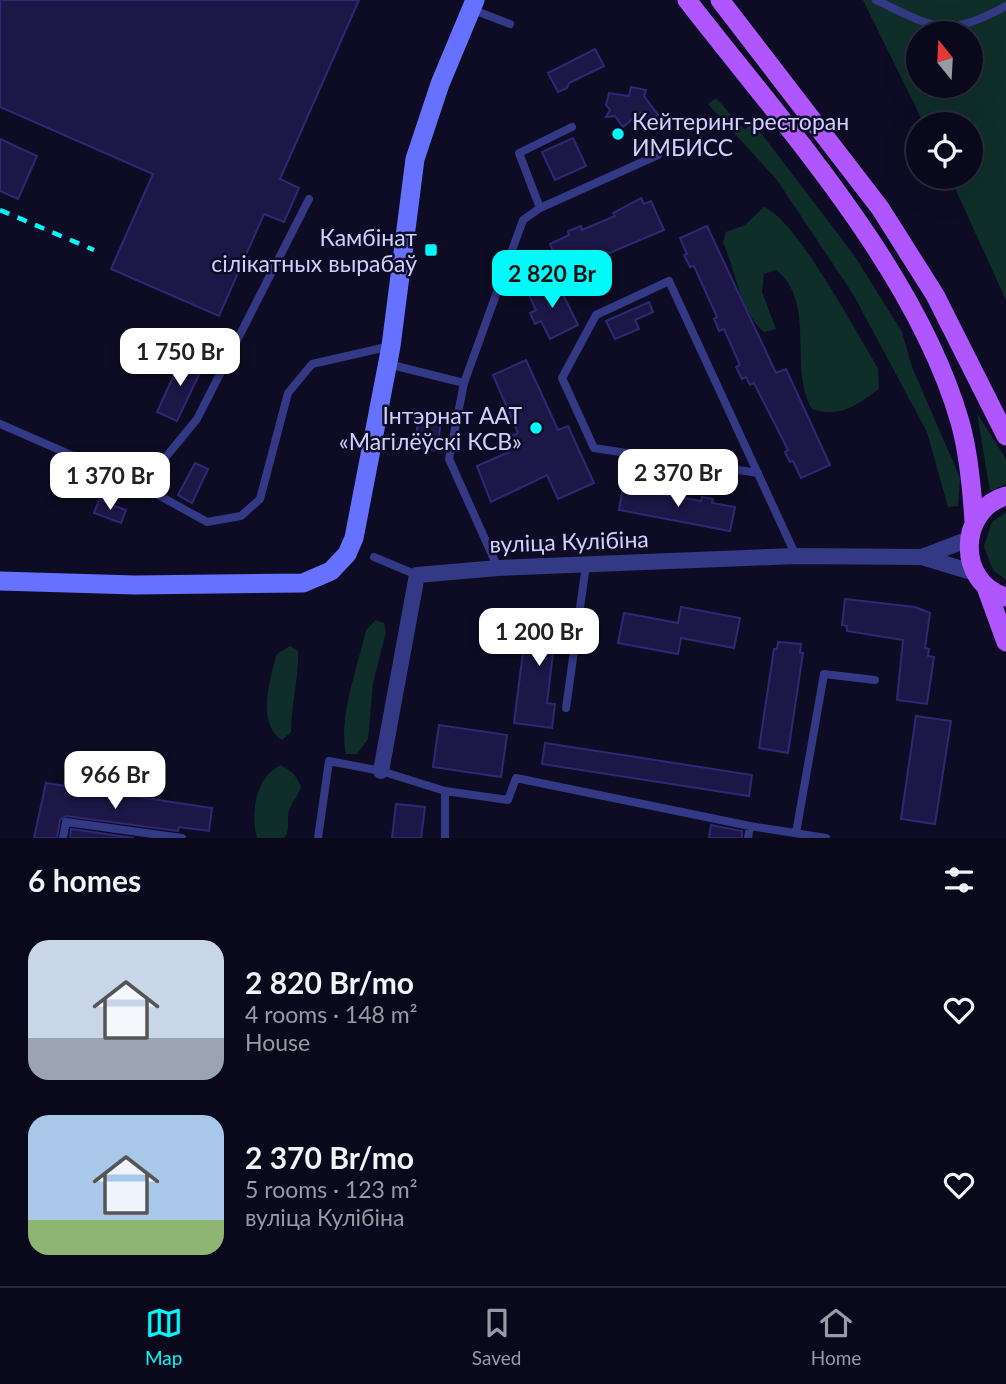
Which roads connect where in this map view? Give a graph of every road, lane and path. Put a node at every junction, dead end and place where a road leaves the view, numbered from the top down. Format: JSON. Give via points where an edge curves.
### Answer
{"nodes":[{"id":1,"x":687,"y":0,"type":"edge"},
{"id":2,"x":719,"y":0,"type":"edge"},
{"id":3,"x":876,"y":0,"type":"edge"},
{"id":4,"x":473,"y":5,"type":"edge"},
{"id":5,"x":1006,"y":6,"type":"edge"},
{"id":6,"x":510,"y":24,"type":"dead end"},
{"id":7,"x":572,"y":127,"type":"dead end"},
{"id":8,"x":658,"y":155,"type":"dead end"},
{"id":9,"x":309,"y":199,"type":"dead end"},
{"id":10,"x":540,"y":208,"type":"junction"},
{"id":11,"x":390,"y":355,"type":"junction"},
{"id":12,"x":464,"y":383,"type":"junction"},
{"id":13,"x":0,"y":424,"type":"edge"},
{"id":14,"x":1006,"y":436,"type":"edge"},
{"id":15,"x":758,"y":473,"type":"junction"},
{"id":16,"x":142,"y":486,"type":"junction"},
{"id":17,"x":1006,"y":496,"type":"edge"},
{"id":18,"x":971,"y":530,"type":"junction"},
{"id":19,"x":796,"y":556,"type":"junction"},
{"id":20,"x":374,"y":557,"type":"dead end"},
{"id":21,"x":922,"y":557,"type":"junction"},
{"id":22,"x":586,"y":565,"type":"junction"},
{"id":23,"x":498,"y":568,"type":"junction"},
{"id":24,"x":417,"y":575,"type":"junction"},
{"id":25,"x":981,"y":580,"type":"junction"},
{"id":26,"x":0,"y":582,"type":"edge"},
{"id":27,"x":1006,"y":597,"type":"edge"},
{"id":28,"x":1006,"y":642,"type":"edge"},
{"id":29,"x":874,"y":680,"type":"dead end"},
{"id":30,"x":566,"y":708,"type":"dead end"},
{"id":31,"x":381,"y":771,"type":"junction"},
{"id":32,"x":445,"y":791,"type":"junction"},
{"id":33,"x":750,"y":826,"type":"junction"},
{"id":34,"x":796,"y":833,"type":"junction"},
{"id":35,"x":63,"y":838,"type":"edge"},
{"id":36,"x":182,"y":838,"type":"edge"},
{"id":37,"x":318,"y":838,"type":"edge"},
{"id":38,"x":445,"y":838,"type":"edge"},
{"id":39,"x":748,"y":838,"type":"edge"},
{"id":40,"x":826,"y":838,"type":"edge"}],
"edges":[{"from":1,"to":18,"type":"main road","via":[[842,202],[905,297],[960,422],[972,486]]},
{"from":2,"to":14,"type":"main road","via":[[880,208],[935,295]]},
{"from":3,"to":5,"type":"lane","via":[[951,29]]},
{"from":4,"to":6,"type":"lane"},
{"from":4,"to":11,"type":"main road","via":[[415,159]]},
{"from":7,"to":10,"type":"lane","via":[[519,153]]},
{"from":8,"to":10,"type":"lane"},
{"from":9,"to":16,"type":"lane","via":[[197,418]]},
{"from":10,"to":12,"type":"lane","via":[[523,220],[514,239]]},
{"from":11,"to":12,"type":"lane"},
{"from":11,"to":16,"type":"lane","via":[[312,364],[288,393],[260,499],[241,516],[206,522]]},
{"from":11,"to":26,"type":"main road","via":[[354,538],[331,571],[293,584]]},
{"from":12,"to":23,"type":"lane","via":[[449,459]]},
{"from":13,"to":16,"type":"lane"},
{"from":15,"to":15,"type":"lane","via":[[594,448],[562,378],[596,315],[669,281]]},
{"from":15,"to":19,"type":"lane"},
{"from":17,"to":18,"type":"main road","via":[[985,508]]},
{"from":18,"to":21,"type":"street","name":"вуліца Кулібіна"},
{"from":18,"to":25,"type":"main road","via":[[969,556]]},
{"from":19,"to":21,"type":"street","name":"вуліца Кулібіна"},
{"from":19,"to":22,"type":"street","name":"вуліца Кулібіна"},
{"from":20,"to":24,"type":"lane"},
{"from":21,"to":25,"type":"street","name":"вуліца Кулібіна"},
{"from":22,"to":23,"type":"street","name":"вуліца Кулібіна"},
{"from":22,"to":30,"type":"lane"},
{"from":23,"to":24,"type":"street","name":"вуліца Кулібіна"},
{"from":24,"to":31,"type":"street"},
{"from":25,"to":27,"type":"main road"},
{"from":25,"to":28,"type":"main road"},
{"from":29,"to":34,"type":"lane","via":[[824,674]]},
{"from":31,"to":32,"type":"lane"},
{"from":31,"to":37,"type":"lane","via":[[329,761]]},
{"from":32,"to":33,"type":"lane","via":[[508,800],[516,778]]},
{"from":32,"to":38,"type":"lane"},
{"from":33,"to":34,"type":"lane"},
{"from":33,"to":39,"type":"lane"},
{"from":34,"to":40,"type":"lane"},
{"from":35,"to":36,"type":"lane","via":[[66,822]]}]}
